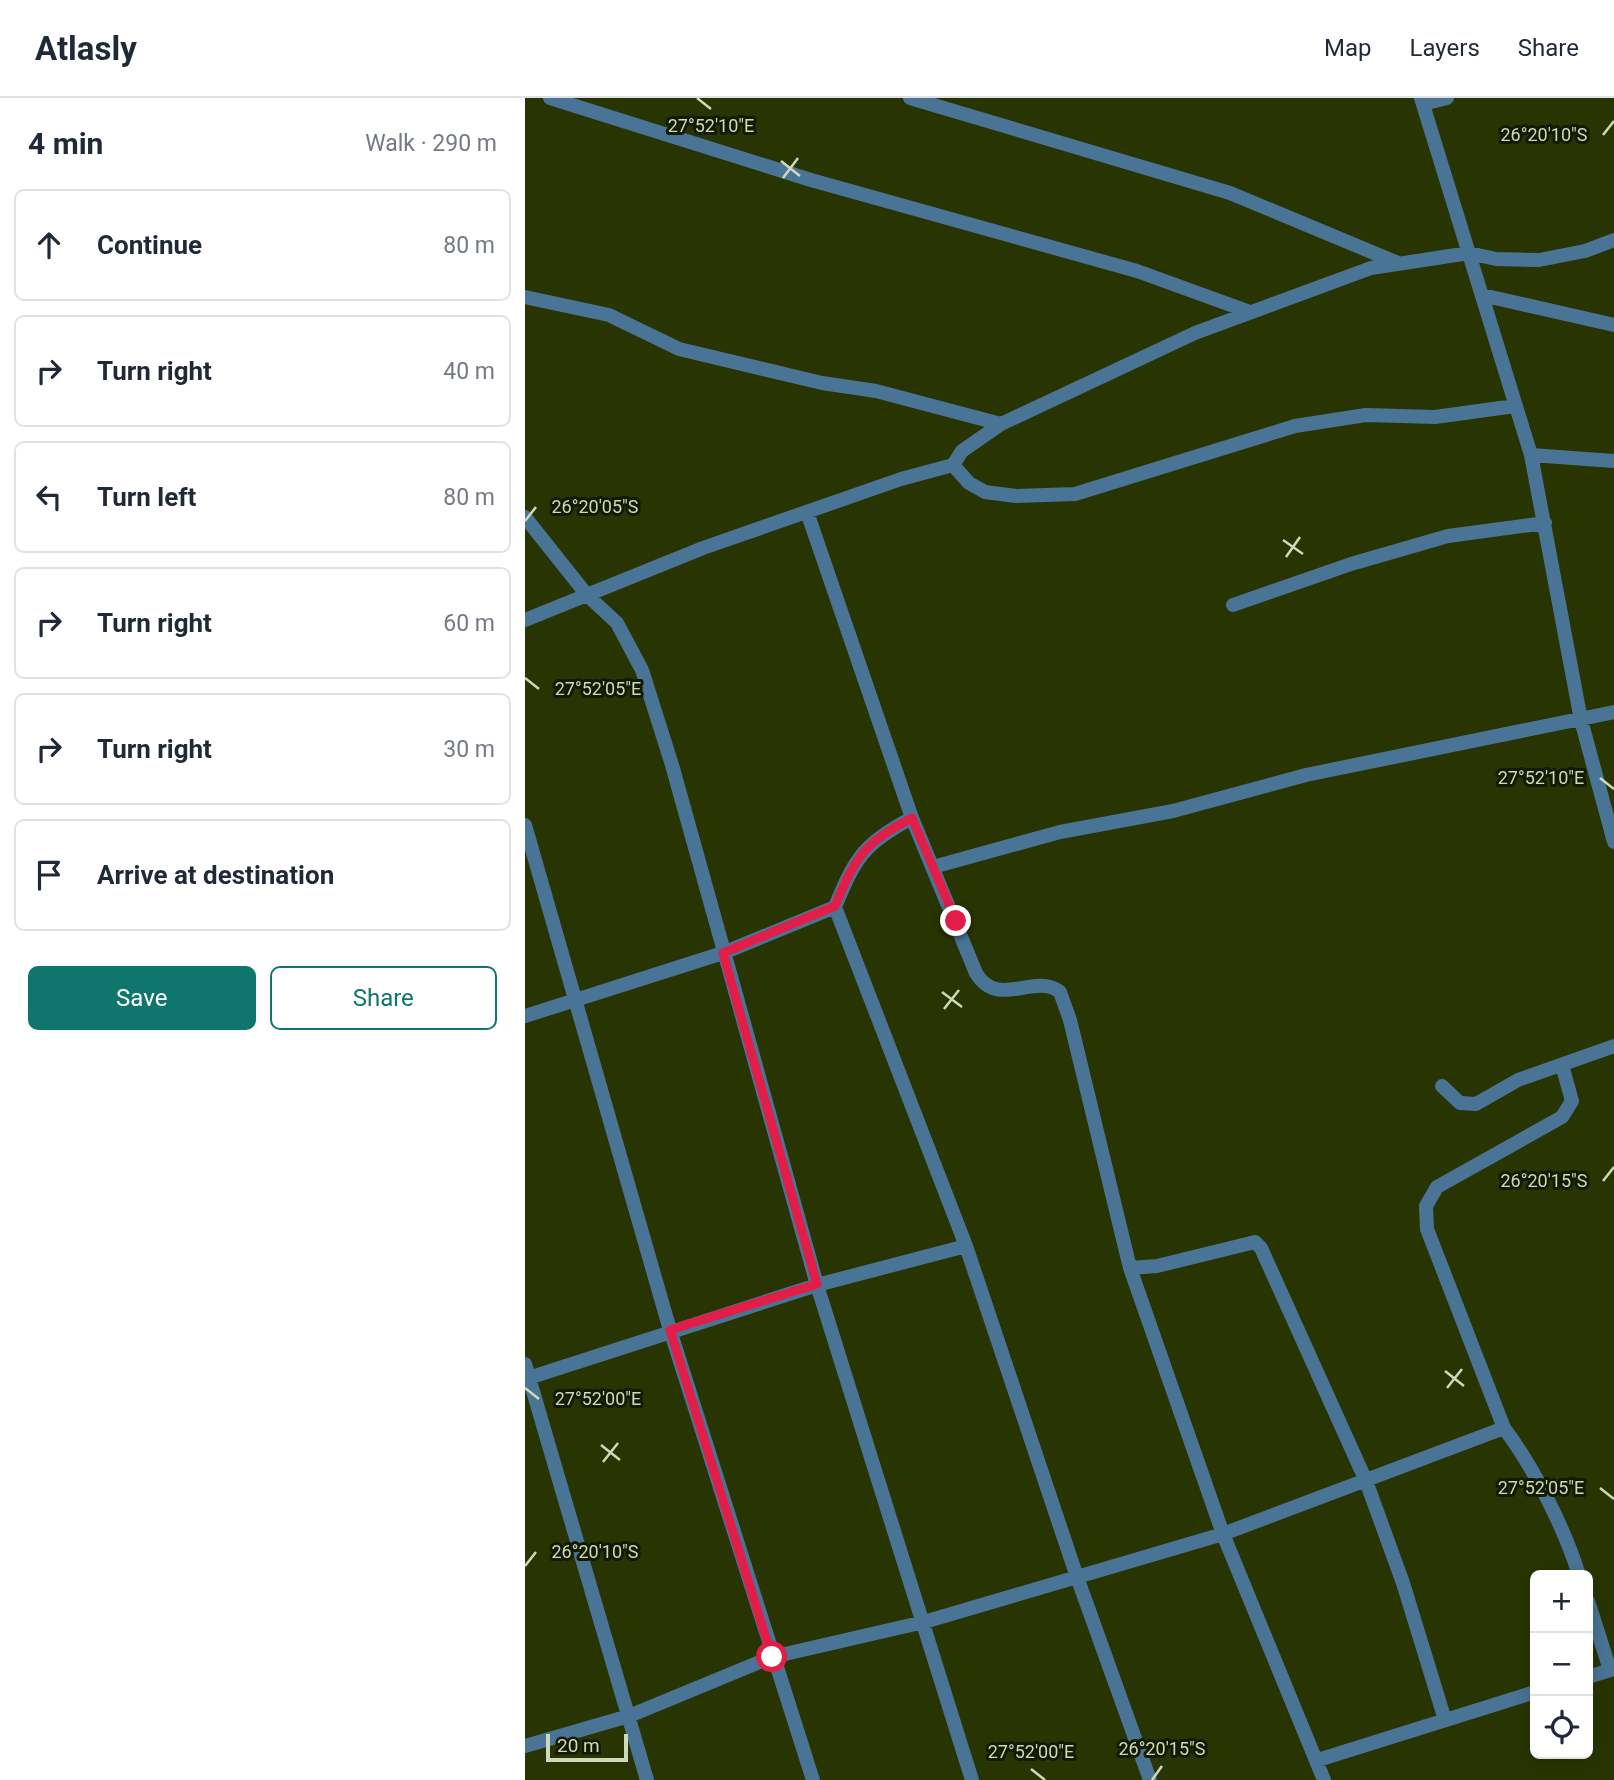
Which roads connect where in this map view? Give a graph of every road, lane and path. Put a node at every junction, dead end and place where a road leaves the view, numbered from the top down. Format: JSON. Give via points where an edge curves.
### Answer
{"nodes":[{"id":1,"x":551,"y":98,"type":"edge"},
{"id":2,"x":910,"y":98,"type":"edge"},
{"id":3,"x":1447,"y":98,"type":"edge"},
{"id":4,"x":1422,"y":101,"type":"edge"},
{"id":5,"x":1614,"y":240,"type":"edge"},
{"id":6,"x":1469,"y":253,"type":"junction"},
{"id":7,"x":1399,"y":263,"type":"junction"},
{"id":8,"x":1482,"y":295,"type":"junction"},
{"id":9,"x":525,"y":297,"type":"edge"},
{"id":10,"x":1249,"y":312,"type":"junction"},
{"id":11,"x":1614,"y":325,"type":"edge"},
{"id":12,"x":1515,"y":406,"type":"junction"},
{"id":13,"x":1001,"y":424,"type":"junction"},
{"id":14,"x":1531,"y":454,"type":"junction"},
{"id":15,"x":1614,"y":461,"type":"edge"},
{"id":16,"x":953,"y":465,"type":"junction"},
{"id":17,"x":807,"y":512,"type":"junction"},
{"id":18,"x":525,"y":517,"type":"edge"},
{"id":19,"x":1545,"y":523,"type":"junction"},
{"id":20,"x":587,"y":595,"type":"junction"},
{"id":21,"x":1233,"y":605,"type":"dead end"},
{"id":22,"x":525,"y":620,"type":"edge"},
{"id":23,"x":1614,"y":712,"type":"edge"},
{"id":24,"x":1581,"y":720,"type":"junction"},
{"id":25,"x":912,"y":818,"type":"junction"},
{"id":26,"x":525,"y":825,"type":"edge"},
{"id":27,"x":1614,"y":842,"type":"edge"},
{"id":28,"x":933,"y":867,"type":"junction"},
{"id":29,"x":835,"y":906,"type":"junction"},
{"id":30,"x":723,"y":953,"type":"junction"},
{"id":31,"x":575,"y":999,"type":"junction"},
{"id":32,"x":525,"y":1016,"type":"edge"},
{"id":33,"x":1614,"y":1046,"type":"edge"},
{"id":34,"x":1562,"y":1065,"type":"junction"},
{"id":35,"x":1442,"y":1086,"type":"dead end"},
{"id":36,"x":966,"y":1246,"type":"junction"},
{"id":37,"x":1130,"y":1268,"type":"junction"},
{"id":38,"x":817,"y":1284,"type":"junction"},
{"id":39,"x":670,"y":1330,"type":"junction"},
{"id":40,"x":527,"y":1374,"type":"edge"},
{"id":41,"x":1504,"y":1427,"type":"junction"},
{"id":42,"x":1366,"y":1481,"type":"junction"},
{"id":43,"x":1223,"y":1534,"type":"junction"},
{"id":44,"x":1577,"y":1570,"type":"edge"},
{"id":45,"x":1077,"y":1577,"type":"junction"},
{"id":46,"x":1593,"y":1615,"type":"edge"},
{"id":47,"x":924,"y":1622,"type":"junction"},
{"id":48,"x":772,"y":1657,"type":"junction"},
{"id":49,"x":1612,"y":1670,"type":"edge"},
{"id":50,"x":1593,"y":1676,"type":"edge"},
{"id":51,"x":1530,"y":1694,"type":"edge"},
{"id":52,"x":629,"y":1716,"type":"junction"},
{"id":53,"x":1445,"y":1720,"type":"junction"},
{"id":54,"x":525,"y":1746,"type":"edge"},
{"id":55,"x":1318,"y":1760,"type":"junction"},
{"id":56,"x":647,"y":1780,"type":"edge"},
{"id":57,"x":813,"y":1780,"type":"edge"},
{"id":58,"x":972,"y":1780,"type":"edge"},
{"id":59,"x":1150,"y":1780,"type":"edge"},
{"id":60,"x":1324,"y":1780,"type":"edge"}],
"edges":[{"from":1,"to":10,"type":"street","via":[[811,180],[1137,271]]},
{"from":2,"to":7,"type":"street","via":[[1230,193]]},
{"from":3,"to":4,"type":"street"},
{"from":4,"to":6,"type":"street"},
{"from":5,"to":6,"type":"street","via":[[1539,260]]},
{"from":6,"to":7,"type":"street"},
{"from":6,"to":8,"type":"street"},
{"from":7,"to":10,"type":"street","via":[[1371,268]]},
{"from":8,"to":11,"type":"street"},
{"from":8,"to":12,"type":"street"},
{"from":9,"to":13,"type":"street","via":[[608,316],[679,349],[876,391]]},
{"from":10,"to":13,"type":"street"},
{"from":12,"to":14,"type":"street"},
{"from":12,"to":16,"type":"street","via":[[1435,417],[1366,415],[1296,426],[1075,494],[985,492]]},
{"from":13,"to":16,"type":"street","via":[[962,451]]},
{"from":14,"to":15,"type":"street"},
{"from":14,"to":19,"type":"street"},
{"from":16,"to":17,"type":"street"},
{"from":17,"to":20,"type":"street"},
{"from":17,"to":25,"type":"street"},
{"from":18,"to":20,"type":"street"},
{"from":19,"to":21,"type":"street","via":[[1448,536]]},
{"from":19,"to":24,"type":"street"},
{"from":20,"to":22,"type":"street"},
{"from":20,"to":30,"type":"street","via":[[617,623],[642,670]]},
{"from":23,"to":24,"type":"street"},
{"from":24,"to":27,"type":"street"},
{"from":24,"to":28,"type":"street","via":[[1306,775],[1173,810],[1060,832]]},
{"from":25,"to":28,"type":"street"},
{"from":25,"to":29,"type":"street","via":[[860,853]]},
{"from":26,"to":31,"type":"street"},
{"from":28,"to":37,"type":"street","via":[[979,979],[997,991],[1047,987],[1060,992]]},
{"from":29,"to":30,"type":"street"},
{"from":29,"to":36,"type":"street"},
{"from":30,"to":31,"type":"street"},
{"from":30,"to":38,"type":"street"},
{"from":31,"to":32,"type":"street"},
{"from":31,"to":39,"type":"street"},
{"from":33,"to":34,"type":"street"},
{"from":34,"to":35,"type":"street","via":[[1518,1080],[1476,1104],[1460,1102]]},
{"from":34,"to":41,"type":"street","via":[[1572,1101],[1562,1117],[1437,1187],[1426,1206],[1427,1229]]},
{"from":36,"to":38,"type":"street"},
{"from":36,"to":45,"type":"street"},
{"from":37,"to":42,"type":"street","via":[[1258,1243]]},
{"from":37,"to":43,"type":"street"},
{"from":38,"to":39,"type":"street"},
{"from":38,"to":47,"type":"street"},
{"from":39,"to":40,"type":"street"},
{"from":39,"to":48,"type":"street"},
{"from":40,"to":52,"type":"street"},
{"from":41,"to":42,"type":"street"},
{"from":41,"to":44,"type":"street","via":[[1520,1449]]},
{"from":42,"to":43,"type":"street"},
{"from":42,"to":53,"type":"street"},
{"from":43,"to":45,"type":"street"},
{"from":43,"to":55,"type":"street"},
{"from":45,"to":47,"type":"street"},
{"from":45,"to":59,"type":"street"},
{"from":46,"to":49,"type":"street"},
{"from":47,"to":48,"type":"street"},
{"from":47,"to":58,"type":"street"},
{"from":48,"to":52,"type":"street"},
{"from":48,"to":57,"type":"street"},
{"from":49,"to":50,"type":"street"},
{"from":51,"to":53,"type":"street"},
{"from":52,"to":54,"type":"street"},
{"from":52,"to":56,"type":"street"},
{"from":53,"to":55,"type":"street"},
{"from":55,"to":60,"type":"street"}]}
